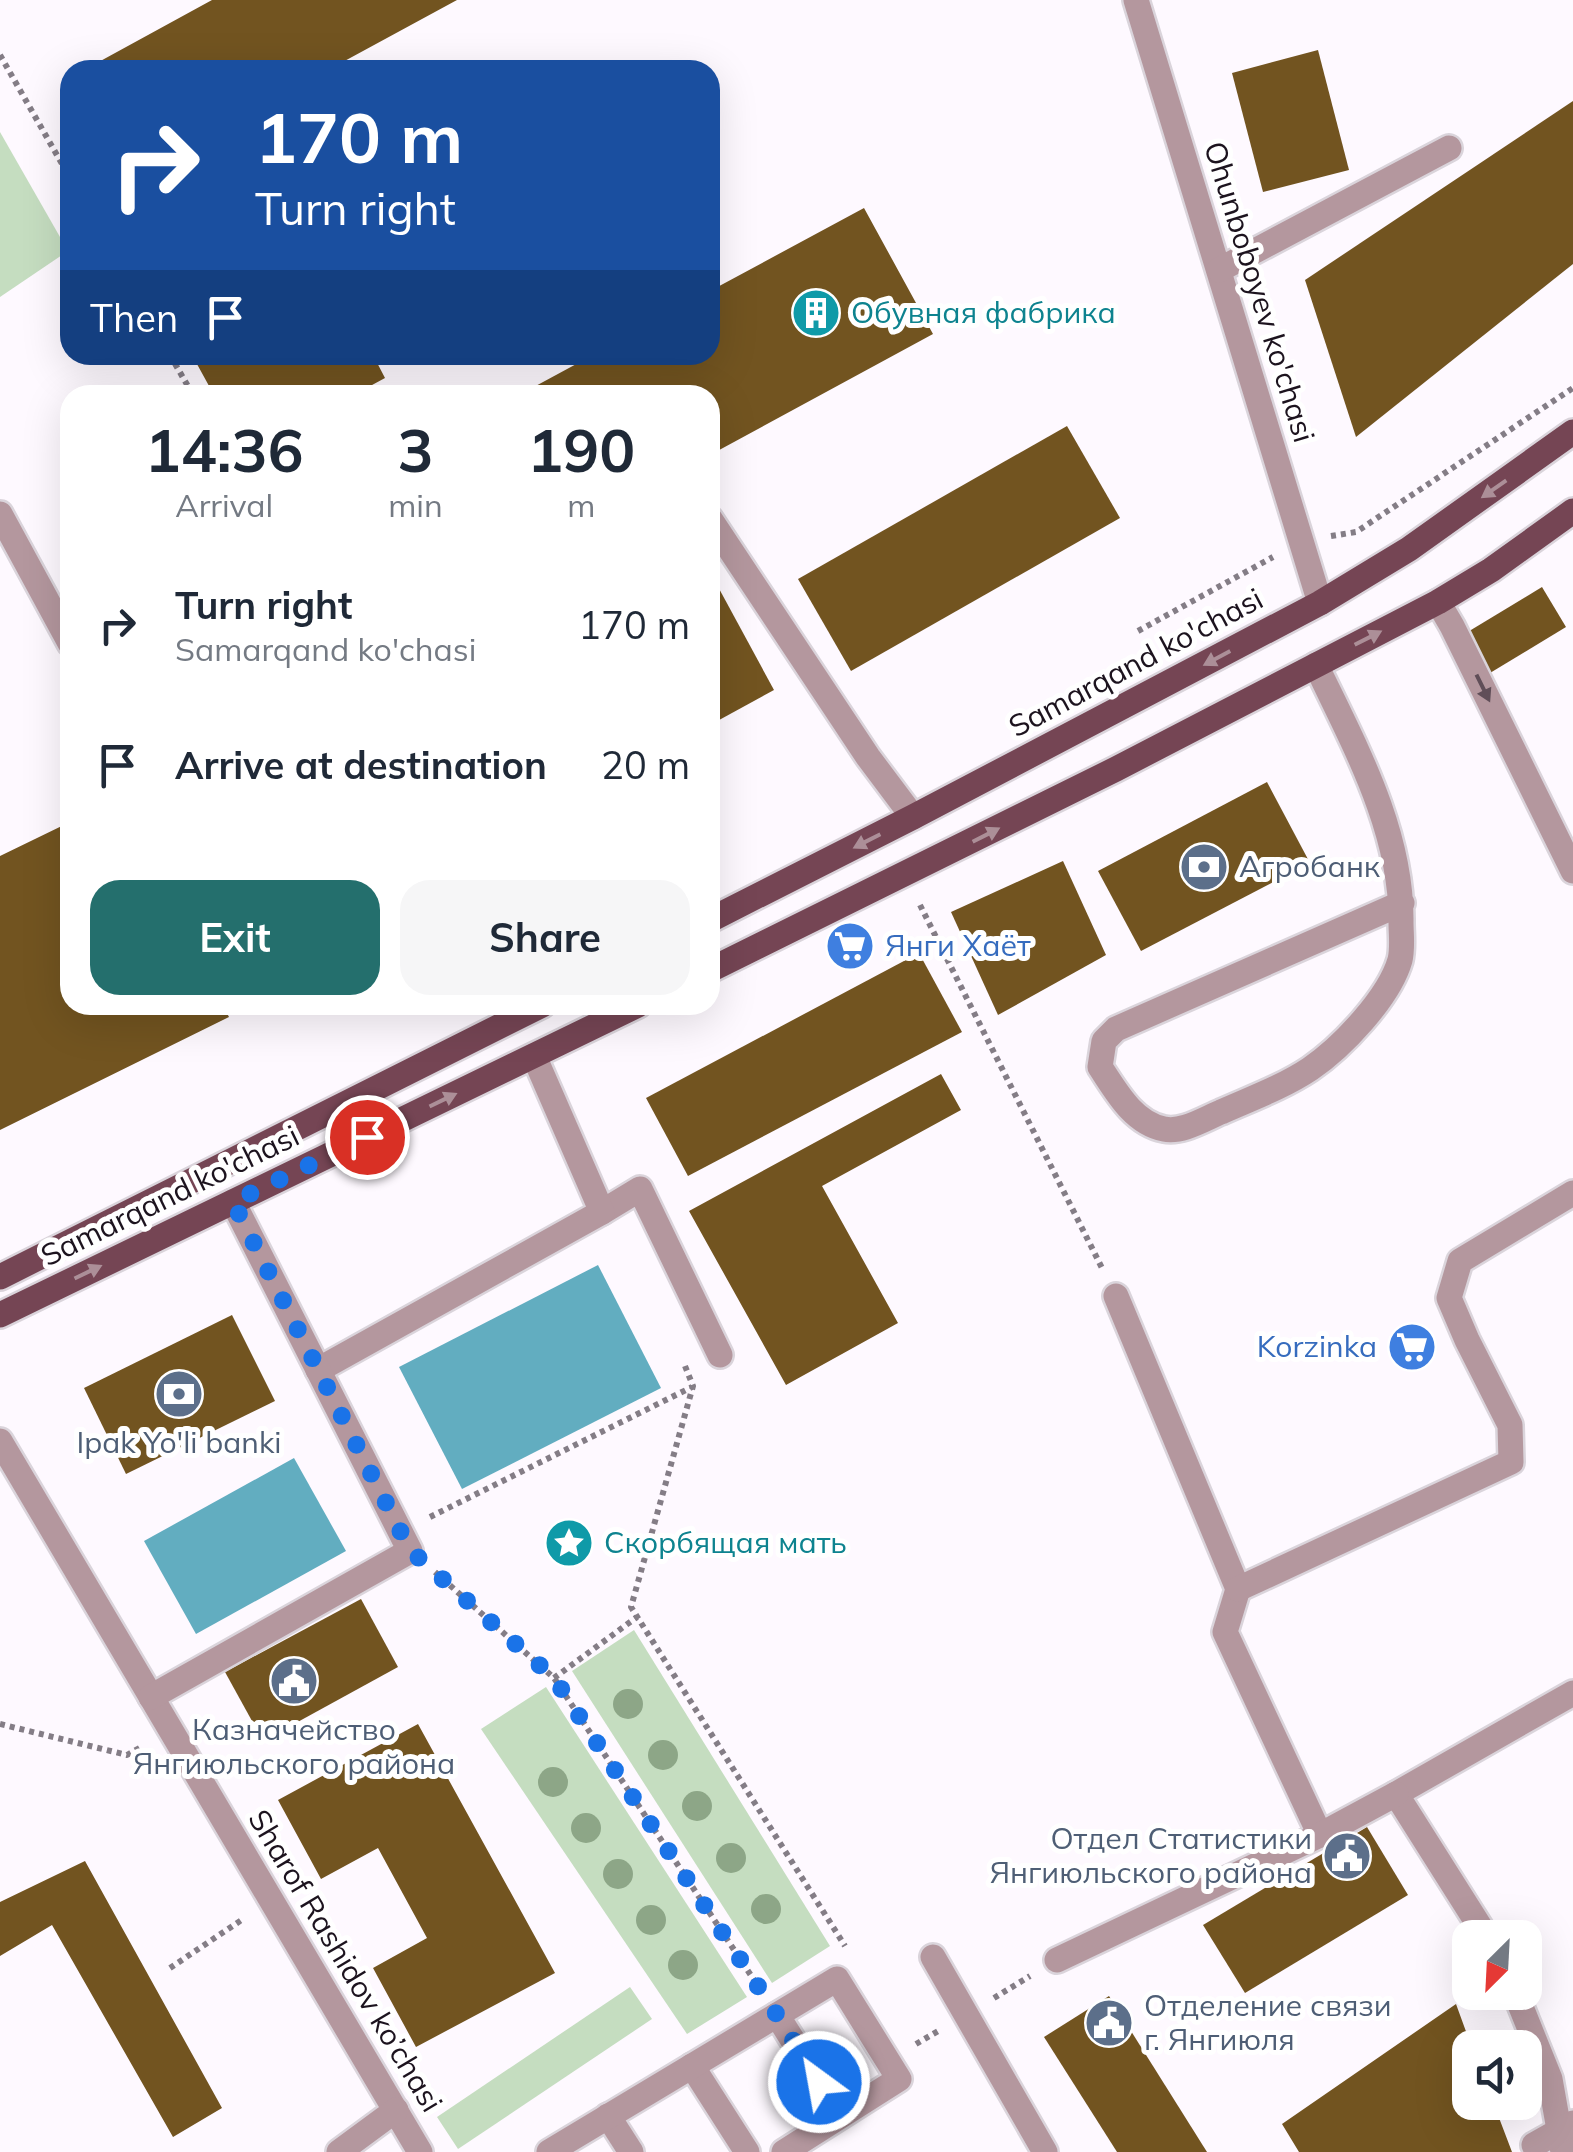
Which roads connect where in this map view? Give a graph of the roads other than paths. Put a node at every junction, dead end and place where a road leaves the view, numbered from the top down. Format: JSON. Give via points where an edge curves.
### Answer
{"nodes":[{"id":1,"x":1136,"y":0,"type":"edge"},
{"id":2,"x":1449,"y":148,"type":"dead end"},
{"id":3,"x":1219,"y":270,"type":"junction"},
{"id":4,"x":1573,"y":432,"type":"edge"},
{"id":5,"x":1573,"y":511,"type":"edge"},
{"id":6,"x":0,"y":514,"type":"edge"},
{"id":7,"x":720,"y":533,"type":"edge"},
{"id":8,"x":1438,"y":602,"type":"junction"},
{"id":9,"x":1320,"y":603,"type":"junction"},
{"id":10,"x":60,"y":625,"type":"edge"},
{"id":11,"x":1316,"y":665,"type":"junction"},
{"id":12,"x":913,"y":818,"type":"junction"},
{"id":13,"x":1573,"y":871,"type":"edge"},
{"id":14,"x":1402,"y":903,"type":"junction"},
{"id":15,"x":720,"y":915,"type":"edge"},
{"id":16,"x":720,"y":965,"type":"edge"},
{"id":17,"x":522,"y":1015,"type":"edge"},
{"id":18,"x":618,"y":1015,"type":"edge"},
{"id":19,"x":534,"y":1056,"type":"junction"},
{"id":20,"x":1573,"y":1193,"type":"edge"},
{"id":21,"x":233,"y":1202,"type":"junction"},
{"id":22,"x":602,"y":1212,"type":"junction"},
{"id":23,"x":0,"y":1277,"type":"edge"},
{"id":24,"x":1116,"y":1296,"type":"road end"},
{"id":25,"x":0,"y":1315,"type":"edge"},
{"id":26,"x":720,"y":1356,"type":"dead end"},
{"id":27,"x":318,"y":1370,"type":"junction"},
{"id":28,"x":0,"y":1441,"type":"edge"},
{"id":29,"x":1238,"y":1590,"type":"junction"},
{"id":30,"x":1573,"y":1693,"type":"edge"},
{"id":31,"x":152,"y":1698,"type":"junction"},
{"id":32,"x":1396,"y":1794,"type":"junction"},
{"id":33,"x":1320,"y":1835,"type":"junction"},
{"id":34,"x":1476,"y":1920,"type":"edge"},
{"id":35,"x":933,"y":1957,"type":"dead end"},
{"id":36,"x":1057,"y":1960,"type":"road end"},
{"id":37,"x":1522,"y":2010,"type":"edge"},
{"id":38,"x":777,"y":2015,"type":"junction"},
{"id":39,"x":692,"y":2066,"type":"junction"},
{"id":40,"x":396,"y":2110,"type":"junction"},
{"id":41,"x":608,"y":2116,"type":"junction"},
{"id":42,"x":840,"y":2116,"type":"junction"},
{"id":43,"x":1565,"y":2135,"type":"edge"},
{"id":44,"x":1534,"y":2145,"type":"dead end"},
{"id":45,"x":339,"y":2152,"type":"edge"},
{"id":46,"x":420,"y":2152,"type":"edge"},
{"id":47,"x":548,"y":2152,"type":"edge"},
{"id":48,"x":632,"y":2152,"type":"edge"},
{"id":49,"x":747,"y":2152,"type":"edge"},
{"id":50,"x":784,"y":2152,"type":"edge"},
{"id":51,"x":1045,"y":2152,"type":"edge"}],
"edges":[{"from":1,"to":3,"type":"street","name":"Ohunboboyev ko'chasi"},
{"from":2,"to":3,"type":"street"},
{"from":3,"to":9,"type":"street","name":"Ohunboboyev ko'chasi"},
{"from":4,"to":9,"type":"main road","name":"Samarqand ko'chasi","one_way":true,"via":[[1409,549]]},
{"from":5,"to":8,"type":"main road"},
{"from":6,"to":10,"type":"street"},
{"from":7,"to":12,"type":"street"},
{"from":11,"to":8,"type":"main road","one_way":true},
{"from":8,"to":13,"type":"street","one_way":true},
{"from":9,"to":12,"type":"main road","name":"Samarqand ko'chasi","one_way":true},
{"from":11,"to":14,"type":"street","via":[[1376,796]]},
{"from":16,"to":11,"type":"main road","one_way":true},
{"from":12,"to":15,"type":"main road","name":"Samarqand ko'chasi","one_way":true},
{"from":14,"to":14,"type":"street","via":[[1401,957],[1387,991],[1311,1069],[1168,1130],[1148,1124],[1121,1099],[1100,1067],[1104,1041],[1116,1029]]},
{"from":17,"to":23,"type":"main road","name":"Samarqand ko'chasi"},
{"from":18,"to":19,"type":"main road","name":"Samarqand ko'chasi"},
{"from":21,"to":19,"type":"main road","name":"Samarqand ko'chasi","one_way":true},
{"from":19,"to":22,"type":"street"},
{"from":20,"to":29,"type":"street","via":[[1460,1261],[1449,1298],[1510,1425],[1510,1462]]},
{"from":25,"to":21,"type":"main road","name":"Samarqand ko'chasi","one_way":true},
{"from":21,"to":27,"type":"street"},
{"from":22,"to":26,"type":"street","via":[[640,1189]]},
{"from":22,"to":27,"type":"street"},
{"from":24,"to":29,"type":"street"},
{"from":27,"to":31,"type":"street","via":[[405,1541]]},
{"from":28,"to":31,"type":"street","name":"Sharof Rashidov ko’chasi"},
{"from":29,"to":33,"type":"street","via":[[1225,1632]]},
{"from":30,"to":32,"type":"street"},
{"from":31,"to":40,"type":"street","name":"Sharof Rashidov ko’chasi"},
{"from":32,"to":33,"type":"street"},
{"from":32,"to":34,"type":"street"},
{"from":33,"to":36,"type":"street"},
{"from":35,"to":51,"type":"street"},
{"from":37,"to":43,"type":"street"},
{"from":38,"to":39,"type":"street"},
{"from":38,"to":42,"type":"street"},
{"from":38,"to":42,"type":"street","via":[[838,1979],[899,2079]]},
{"from":39,"to":41,"type":"street"},
{"from":39,"to":49,"type":"street"},
{"from":40,"to":45,"type":"street"},
{"from":40,"to":46,"type":"street","name":"Sharof Rashidov ko’chasi"},
{"from":41,"to":47,"type":"street"},
{"from":41,"to":48,"type":"street"},
{"from":42,"to":50,"type":"street"},
{"from":43,"to":44,"type":"street"}]}
